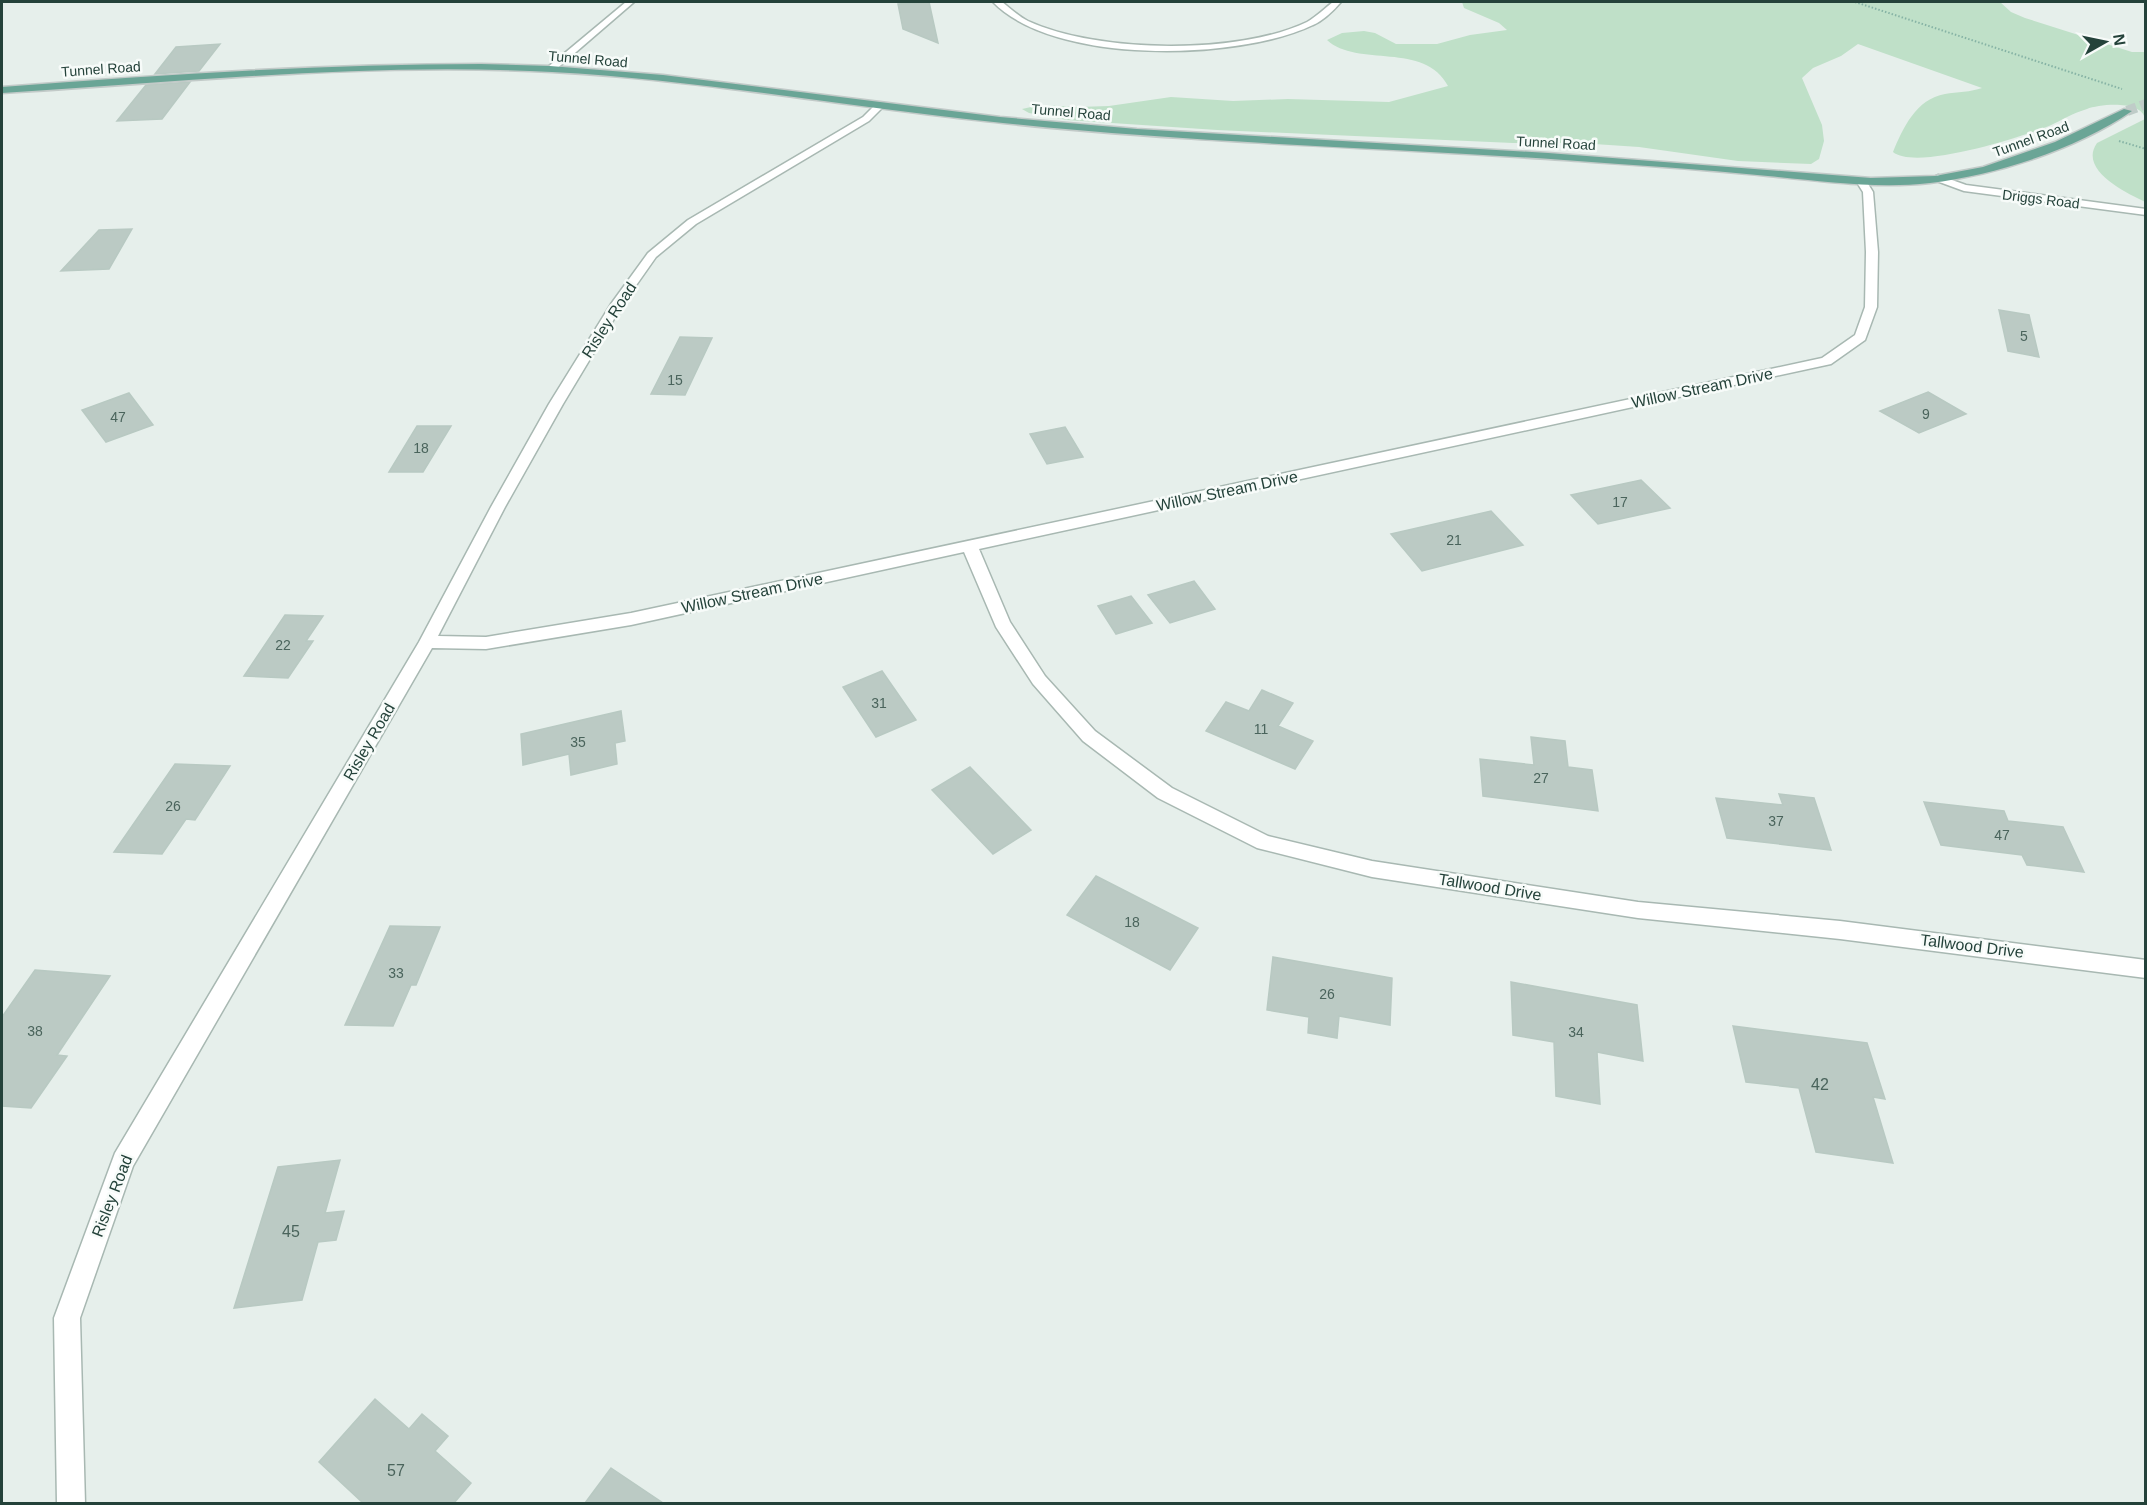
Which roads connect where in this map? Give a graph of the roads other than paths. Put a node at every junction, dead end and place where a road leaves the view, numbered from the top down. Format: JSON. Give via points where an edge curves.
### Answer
{"nodes":[{"id":1,"x":630,"y":2,"type":"edge"},
{"id":2,"x":997,"y":2,"type":"edge"},
{"id":3,"x":1337,"y":2,"type":"edge"},
{"id":4,"x":551,"y":69,"type":"junction"},
{"id":5,"x":2,"y":90,"type":"edge"},
{"id":6,"x":880,"y":105,"type":"junction"},
{"id":7,"x":2127,"y":111,"type":"tunnel mouth"},
{"id":8,"x":1938,"y":178,"type":"junction"},
{"id":9,"x":1861,"y":181,"type":"junction"},
{"id":10,"x":2145,"y":212,"type":"edge"},
{"id":11,"x":970,"y":547,"type":"junction"},
{"id":12,"x":428,"y":642,"type":"junction"},
{"id":13,"x":2145,"y":969,"type":"edge"},
{"id":14,"x":71,"y":1503,"type":"edge"}],
"edges":[{"from":1,"to":4,"type":"street"},
{"from":2,"to":3,"type":"street","via":[[1036,26],[1074,38],[1154,49],[1210,47],[1296,31],[1322,18]]},
{"from":4,"to":5,"type":"main road","name":"Tunnel Road","via":[[336,67]]},
{"from":4,"to":6,"type":"main road","name":"Tunnel Road"},
{"from":6,"to":9,"type":"main road","name":"Tunnel Road","via":[[1115,130],[1623,161]]},
{"from":6,"to":12,"type":"street","name":"Risley Road","via":[[866,119],[692,222],[652,255],[556,404]]},
{"from":7,"to":8,"type":"main road","name":"Tunnel Road","via":[[2036,154]]},
{"from":8,"to":9,"type":"main road","name":"Tunnel Road"},
{"from":8,"to":10,"type":"street","name":"Driggs Road","via":[[1964,188]]},
{"from":9,"to":11,"type":"street","name":"Willow Stream Drive","via":[[1868,192],[1871,307],[1861,337],[1826,361]]},
{"from":11,"to":12,"type":"street","name":"Willow Stream Drive","via":[[631,619],[486,643]]},
{"from":11,"to":13,"type":"street","name":"Tallwood Drive","via":[[1002,623],[1039,680],[1089,736],[1165,793],[1264,843],[1372,870],[1638,910],[1840,930]]},
{"from":12,"to":14,"type":"street","name":"Risley Road","via":[[123,1161],[67,1318]]}]}
